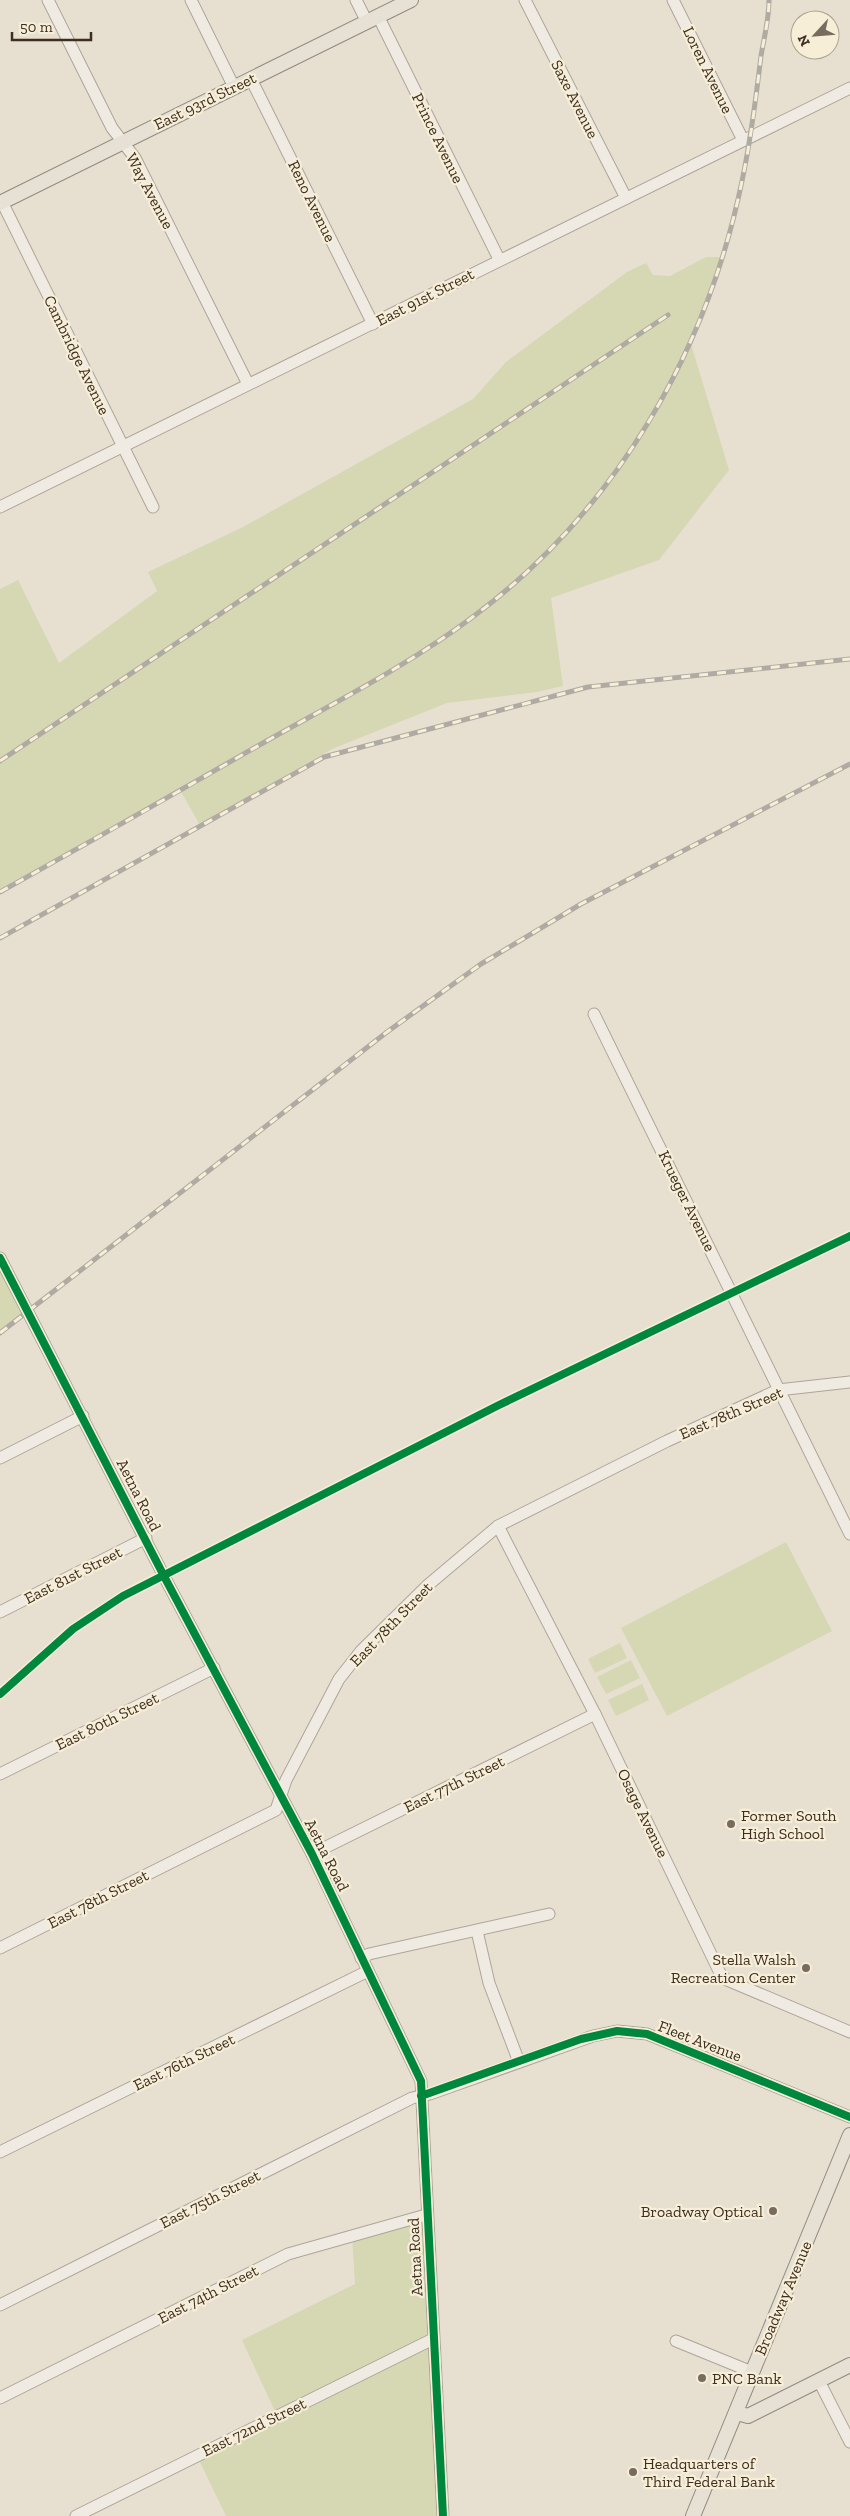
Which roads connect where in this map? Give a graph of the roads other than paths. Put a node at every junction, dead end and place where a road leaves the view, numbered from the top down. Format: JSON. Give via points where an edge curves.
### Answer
{"nodes":[{"id":1,"x":48,"y":0,"type":"edge"},
{"id":2,"x":191,"y":0,"type":"edge"},
{"id":3,"x":356,"y":0,"type":"edge"},
{"id":4,"x":411,"y":0,"type":"edge"},
{"id":5,"x":525,"y":0,"type":"edge"},
{"id":6,"x":673,"y":0,"type":"edge"},
{"id":7,"x":372,"y":19,"type":"junction"},
{"id":8,"x":251,"y":79,"type":"junction"},
{"id":9,"x":234,"y":87,"type":"junction"},
{"id":10,"x":850,"y":88,"type":"edge"},
{"id":11,"x":743,"y":140,"type":"junction"},
{"id":12,"x":124,"y":142,"type":"junction"},
{"id":13,"x":626,"y":198,"type":"junction"},
{"id":14,"x":1,"y":202,"type":"edge"},
{"id":15,"x":499,"y":260,"type":"junction"},
{"id":16,"x":373,"y":324,"type":"junction"},
{"id":17,"x":248,"y":384,"type":"junction"},
{"id":18,"x":122,"y":446,"type":"junction"},
{"id":19,"x":0,"y":507,"type":"edge"},
{"id":20,"x":153,"y":507,"type":"dead end"},
{"id":21,"x":594,"y":1014,"type":"dead end"},
{"id":22,"x":0,"y":1258,"type":"edge"},
{"id":23,"x":850,"y":1382,"type":"edge"},
{"id":24,"x":778,"y":1390,"type":"junction"},
{"id":25,"x":83,"y":1416,"type":"junction"},
{"id":26,"x":0,"y":1458,"type":"edge"},
{"id":27,"x":498,"y":1526,"type":"junction"},
{"id":28,"x":850,"y":1534,"type":"edge"},
{"id":29,"x":146,"y":1538,"type":"junction"},
{"id":30,"x":0,"y":1612,"type":"edge"},
{"id":31,"x":214,"y":1668,"type":"junction"},
{"id":32,"x":595,"y":1714,"type":"junction"},
{"id":33,"x":0,"y":1774,"type":"edge"},
{"id":34,"x":282,"y":1798,"type":"junction"},
{"id":35,"x":312,"y":1854,"type":"junction"},
{"id":36,"x":549,"y":1914,"type":"dead end"},
{"id":37,"x":477,"y":1931,"type":"junction"},
{"id":38,"x":0,"y":1948,"type":"edge"},
{"id":39,"x":362,"y":1958,"type":"junction"},
{"id":40,"x":368,"y":1971,"type":"junction"},
{"id":41,"x":850,"y":2032,"type":"edge"},
{"id":42,"x":519,"y":2062,"type":"junction"},
{"id":43,"x":421,"y":2096,"type":"junction"},
{"id":44,"x":850,"y":2117,"type":"edge"},
{"id":45,"x":850,"y":2135,"type":"edge"},
{"id":46,"x":0,"y":2152,"type":"edge"},
{"id":47,"x":426,"y":2215,"type":"junction"},
{"id":48,"x":0,"y":2305,"type":"edge"},
{"id":49,"x":433,"y":2339,"type":"junction"},
{"id":50,"x":676,"y":2341,"type":"dead end"},
{"id":51,"x":850,"y":2365,"type":"edge"},
{"id":52,"x":752,"y":2372,"type":"junction"},
{"id":53,"x":819,"y":2381,"type":"junction"},
{"id":54,"x":0,"y":2398,"type":"edge"},
{"id":55,"x":737,"y":2413,"type":"junction"},
{"id":56,"x":850,"y":2442,"type":"edge"},
{"id":57,"x":76,"y":2516,"type":"edge"},
{"id":58,"x":443,"y":2516,"type":"edge"},
{"id":59,"x":693,"y":2516,"type":"edge"}],
"edges":[{"from":1,"to":12,"type":"street","name":"Way Avenue","via":[[112,128]]},
{"from":2,"to":9,"type":"street"},
{"from":3,"to":7,"type":"street","name":"Prince Avenue"},
{"from":4,"to":7,"type":"main road","name":"East 93rd Street"},
{"from":5,"to":13,"type":"street","name":"Saxe Avenue"},
{"from":6,"to":11,"type":"street","name":"Loren Avenue"},
{"from":7,"to":8,"type":"main road","name":"East 93rd Street"},
{"from":7,"to":15,"type":"street","name":"Prince Avenue"},
{"from":8,"to":9,"type":"main road","name":"East 93rd Street"},
{"from":8,"to":16,"type":"street","name":"Reno Avenue"},
{"from":9,"to":12,"type":"main road","name":"East 93rd Street"},
{"from":10,"to":11,"type":"street","name":"East 91st Street"},
{"from":11,"to":13,"type":"street","name":"East 91st Street"},
{"from":12,"to":14,"type":"main road","name":"East 93rd Street"},
{"from":12,"to":17,"type":"street","name":"Way Avenue"},
{"from":13,"to":15,"type":"street","name":"East 91st Street"},
{"from":14,"to":18,"type":"street","name":"Cambridge Avenue"},
{"from":15,"to":16,"type":"street","name":"East 91st Street"},
{"from":16,"to":17,"type":"street","name":"East 91st Street"},
{"from":17,"to":18,"type":"street","name":"East 91st Street"},
{"from":18,"to":19,"type":"street","name":"East 91st Street"},
{"from":18,"to":20,"type":"street","name":"Cambridge Avenue"},
{"from":21,"to":24,"type":"street","name":"Krueger Avenue"},
{"from":22,"to":25,"type":"street","name":"Aetna Road"},
{"from":23,"to":24,"type":"street","name":"East 78th Street"},
{"from":24,"to":27,"type":"street","name":"East 78th Street","via":[[667,1441]]},
{"from":24,"to":28,"type":"street","name":"Krueger Avenue"},
{"from":25,"to":26,"type":"street"},
{"from":25,"to":29,"type":"street","name":"Aetna Road"},
{"from":27,"to":32,"type":"street","name":"Osage Avenue"},
{"from":27,"to":34,"type":"street","name":"East 78th Street","via":[[428,1585],[361,1651],[338,1679],[286,1780]]},
{"from":29,"to":30,"type":"street","name":"East 81st Street"},
{"from":29,"to":31,"type":"street","name":"Aetna Road"},
{"from":31,"to":33,"type":"street","name":"East 80th Street"},
{"from":31,"to":34,"type":"street","name":"Aetna Road"},
{"from":32,"to":35,"type":"street","name":"East 77th Street"},
{"from":32,"to":41,"type":"street","name":"Osage Avenue","via":[[720,1975]]},
{"from":34,"to":35,"type":"street","name":"Aetna Road"},
{"from":34,"to":38,"type":"street","name":"East 78th Street","via":[[276,1810]]},
{"from":35,"to":39,"type":"street","name":"Aetna Road"},
{"from":36,"to":37,"type":"street"},
{"from":37,"to":39,"type":"street"},
{"from":37,"to":42,"type":"street","via":[[489,1983]]},
{"from":39,"to":40,"type":"street","name":"Aetna Road"},
{"from":40,"to":43,"type":"street","name":"Aetna Road","via":[[420,2081]]},
{"from":40,"to":46,"type":"street","name":"East 76th Street"},
{"from":42,"to":43,"type":"street","name":"Fleet Avenue"},
{"from":42,"to":44,"type":"street","name":"Fleet Avenue","via":[[593,2036],[617,2032],[646,2034]]},
{"from":43,"to":47,"type":"street","name":"Aetna Road"},
{"from":43,"to":48,"type":"street","name":"East 75th Street"},
{"from":45,"to":52,"type":"main road","name":"Broadway Avenue"},
{"from":47,"to":49,"type":"street","name":"Aetna Road"},
{"from":47,"to":54,"type":"street","name":"East 74th Street","via":[[288,2254]]},
{"from":49,"to":57,"type":"street","name":"East 72nd Street"},
{"from":49,"to":58,"type":"street","name":"Aetna Road"},
{"from":50,"to":52,"type":"street"},
{"from":51,"to":53,"type":"main road"},
{"from":52,"to":55,"type":"main road","name":"Broadway Avenue"},
{"from":53,"to":55,"type":"main road","via":[[748,2416]]},
{"from":53,"to":56,"type":"street"},
{"from":55,"to":59,"type":"main road","name":"Broadway Avenue"}]}
